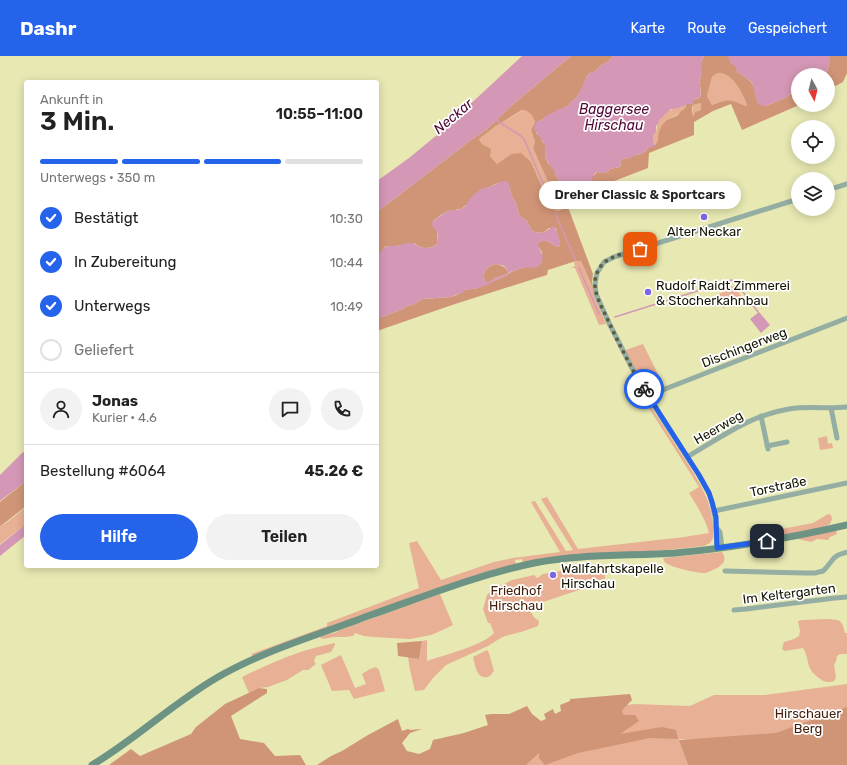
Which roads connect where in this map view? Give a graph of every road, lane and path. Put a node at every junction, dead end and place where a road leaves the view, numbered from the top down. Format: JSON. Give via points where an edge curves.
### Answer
{"nodes":[{"id":1,"x":847,"y":184,"type":"edge"},
{"id":2,"x":835,"y":188,"type":"edge"},
{"id":3,"x":791,"y":202,"type":"edge"},
{"id":4,"x":847,"y":318,"type":"edge"},
{"id":5,"x":649,"y":397,"type":"junction"},
{"id":6,"x":847,"y":407,"type":"edge"},
{"id":7,"x":831,"y":408,"type":"junction"},
{"id":8,"x":761,"y":416,"type":"junction"},
{"id":9,"x":837,"y":438,"type":"dead end"},
{"id":10,"x":787,"y":442,"type":"dead end"},
{"id":11,"x":687,"y":457,"type":"junction"},
{"id":12,"x":847,"y":483,"type":"edge"},
{"id":13,"x":714,"y":511,"type":"junction"},
{"id":14,"x":847,"y":525,"type":"edge"},
{"id":15,"x":719,"y":548,"type":"junction"},
{"id":16,"x":847,"y":552,"type":"edge"},
{"id":17,"x":725,"y":571,"type":"dead end"},
{"id":18,"x":847,"y":597,"type":"edge"},
{"id":19,"x":734,"y":610,"type":"dead end"},
{"id":20,"x":92,"y":765,"type":"edge"}],
"edges":[{"from":1,"to":2,"type":"street"},
{"from":3,"to":5,"type":"street","via":[[619,255],[604,262],[595,277],[596,294],[622,351]]},
{"from":4,"to":5,"type":"street","name":"Dischingerweg"},
{"from":5,"to":11,"type":"street"},
{"from":6,"to":7,"type":"street","name":"Heerweg"},
{"from":7,"to":8,"type":"street","name":"Heerweg","via":[[795,408]]},
{"from":7,"to":9,"type":"street"},
{"from":8,"to":10,"type":"street","name":"Heerweg","via":[[767,447]]},
{"from":8,"to":11,"type":"street","name":"Heerweg","via":[[732,429]]},
{"from":11,"to":13,"type":"street","via":[[706,488]]},
{"from":12,"to":13,"type":"street","name":"Torstraße"},
{"from":13,"to":15,"type":"street","via":[[716,527],[720,532]]},
{"from":14,"to":15,"type":"main road"},
{"from":15,"to":20,"type":"main road","via":[[566,558],[515,567],[455,585],[256,658],[218,677],[184,699]]},
{"from":16,"to":17,"type":"street","via":[[838,555],[825,570],[818,572]]},
{"from":18,"to":19,"type":"street","name":"Im Keltergarten"}]}
